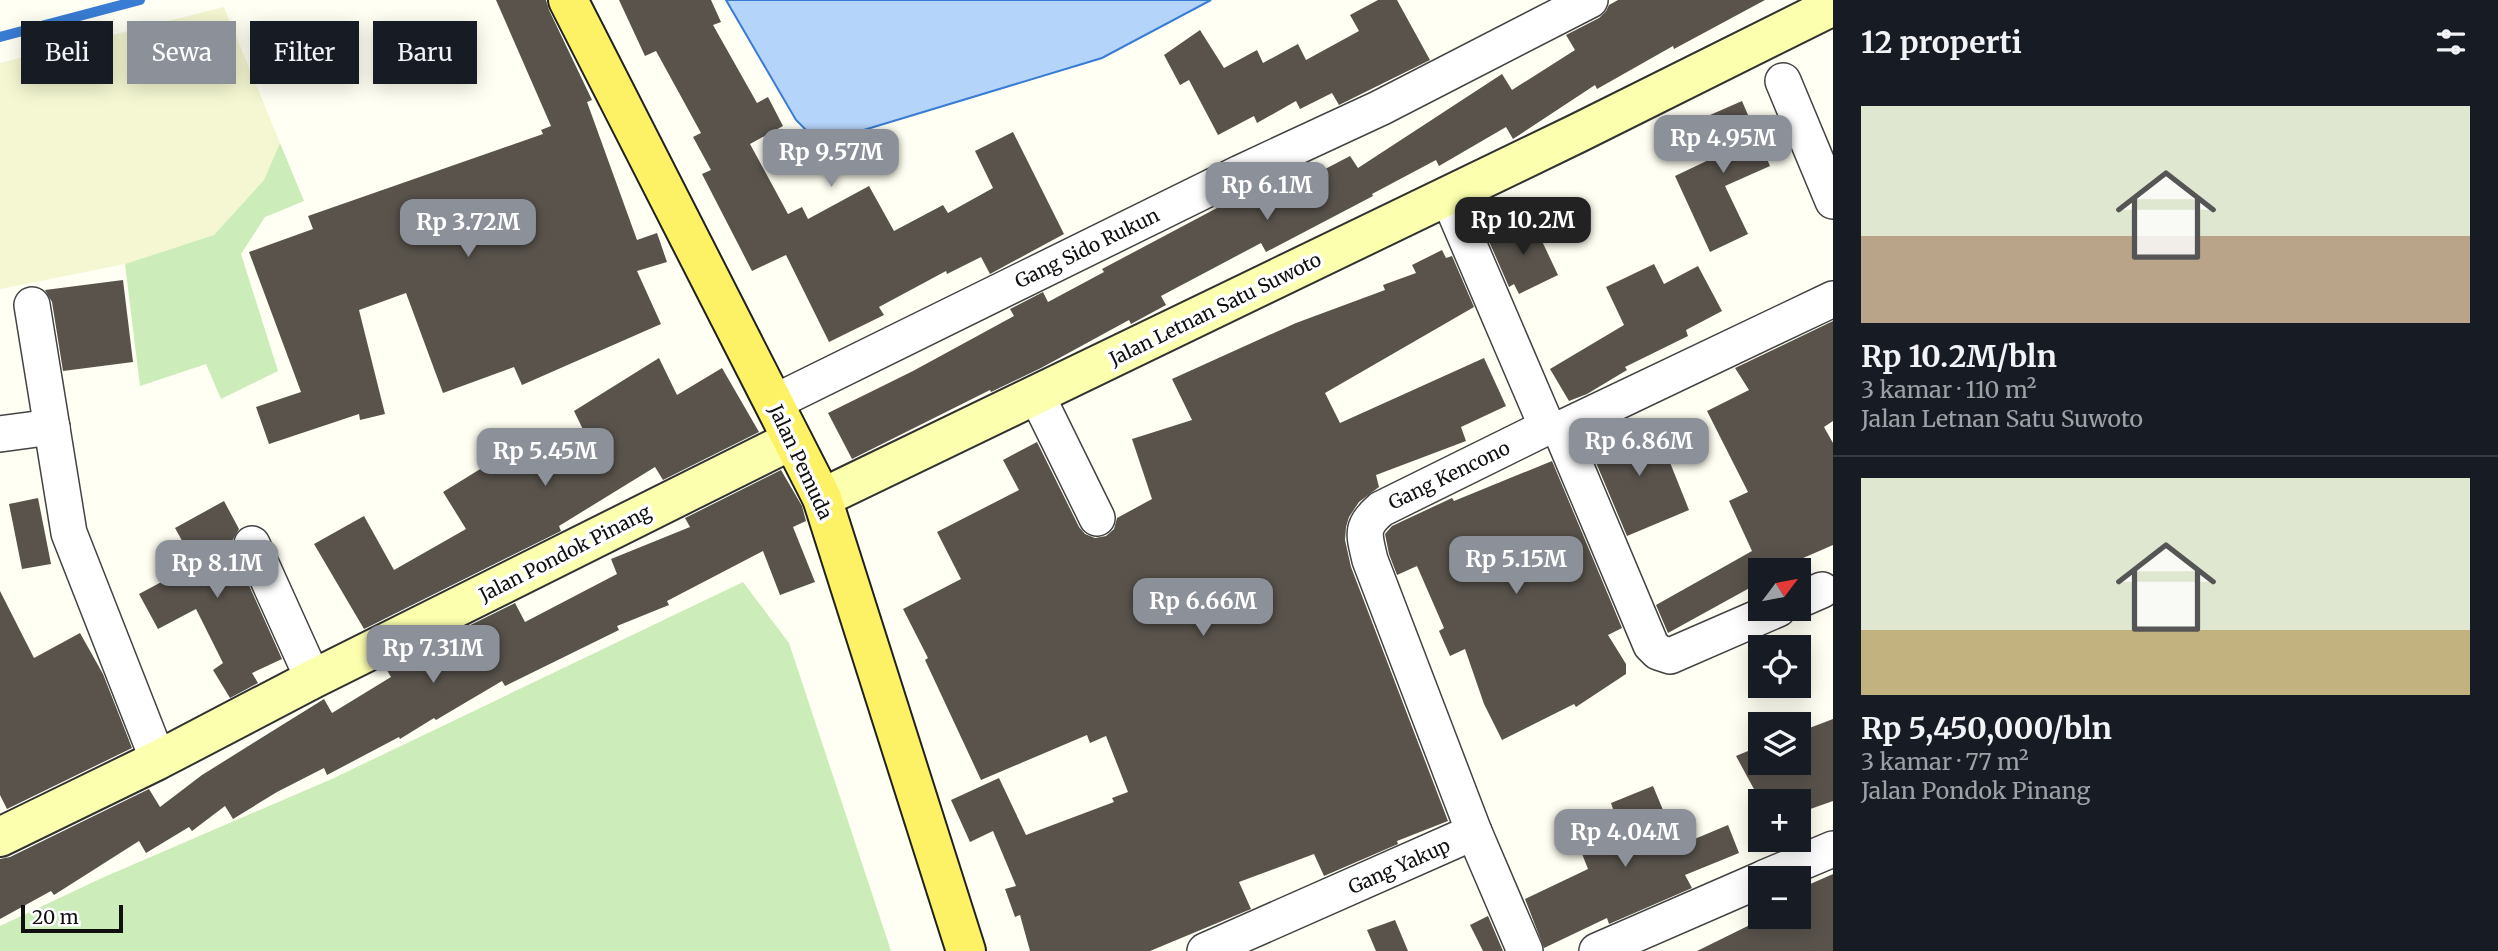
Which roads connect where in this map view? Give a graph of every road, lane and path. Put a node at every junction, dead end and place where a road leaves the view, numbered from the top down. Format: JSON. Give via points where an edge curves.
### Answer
{"nodes":[{"id":1,"x":568,"y":0,"type":"edge"},
{"id":2,"x":1590,"y":0,"type":"edge"},
{"id":3,"x":1833,"y":6,"type":"edge"},
{"id":4,"x":1783,"y":81,"type":"dead end"},
{"id":5,"x":1448,"y":196,"type":"junction"},
{"id":6,"x":1833,"y":201,"type":"edge"},
{"id":7,"x":1833,"y":299,"type":"edge"},
{"id":8,"x":32,"y":305,"type":"dead end"},
{"id":9,"x":1037,"y":396,"type":"junction"},
{"id":10,"x":773,"y":403,"type":"junction"},
{"id":11,"x":52,"y":427,"type":"junction"},
{"id":12,"x":1553,"y":428,"type":"junction"},
{"id":13,"x":0,"y":434,"type":"edge"},
{"id":14,"x":792,"y":440,"type":"junction"},
{"id":15,"x":822,"y":498,"type":"junction"},
{"id":16,"x":1097,"y":518,"type":"dead end"},
{"id":17,"x":253,"y":544,"type":"dead end"},
{"id":18,"x":1750,"y":621,"type":"edge"},
{"id":19,"x":313,"y":679,"type":"junction"},
{"id":20,"x":158,"y":760,"type":"junction"},
{"id":21,"x":1474,"y":832,"type":"junction"},
{"id":22,"x":0,"y":837,"type":"edge"},
{"id":23,"x":1833,"y":849,"type":"edge"},
{"id":24,"x":1793,"y":866,"type":"edge"},
{"id":25,"x":1748,"y":885,"type":"edge"},
{"id":26,"x":966,"y":951,"type":"edge"},
{"id":27,"x":1205,"y":951,"type":"edge"},
{"id":28,"x":1525,"y":951,"type":"edge"},
{"id":29,"x":1597,"y":951,"type":"edge"}],
"edges":[{"from":1,"to":10,"type":"main road","name":"Jalan Pemuda"},
{"from":2,"to":10,"type":"street","name":"Gang Sido Rukun","via":[[1380,108]]},
{"from":3,"to":5,"type":"main road","name":"Jalan Letnan Satu Suwoto"},
{"from":4,"to":6,"type":"street"},
{"from":5,"to":9,"type":"main road","name":"Jalan Letnan Satu Suwoto"},
{"from":5,"to":12,"type":"street"},
{"from":7,"to":12,"type":"street","name":"Gang Kencono"},
{"from":8,"to":11,"type":"street"},
{"from":9,"to":15,"type":"main road","name":"Jalan Letnan Satu Suwoto"},
{"from":9,"to":16,"type":"street"},
{"from":10,"to":14,"type":"main road","name":"Jalan Pemuda"},
{"from":11,"to":13,"type":"street"},
{"from":11,"to":20,"type":"street","via":[[69,533]]},
{"from":12,"to":18,"type":"street","via":[[1658,652],[1670,656]]},
{"from":12,"to":21,"type":"street","name":"Gang Kencono","via":[[1381,509],[1368,520],[1365,536],[1370,560]]},
{"from":14,"to":15,"type":"main road","name":"Jalan Pemuda"},
{"from":14,"to":19,"type":"main road","name":"Jalan Pondok Pinang"},
{"from":15,"to":26,"type":"main road","name":"Jalan Pemuda"},
{"from":17,"to":19,"type":"street"},
{"from":19,"to":20,"type":"main road","name":"Jalan Pondok Pinang"},
{"from":20,"to":22,"type":"main road","name":"Jalan Pondok Pinang"},
{"from":21,"to":27,"type":"street","name":"Gang Yakup"},
{"from":21,"to":28,"type":"street","name":"Gang Yakup"},
{"from":23,"to":24,"type":"street"},
{"from":25,"to":29,"type":"street"}]}
